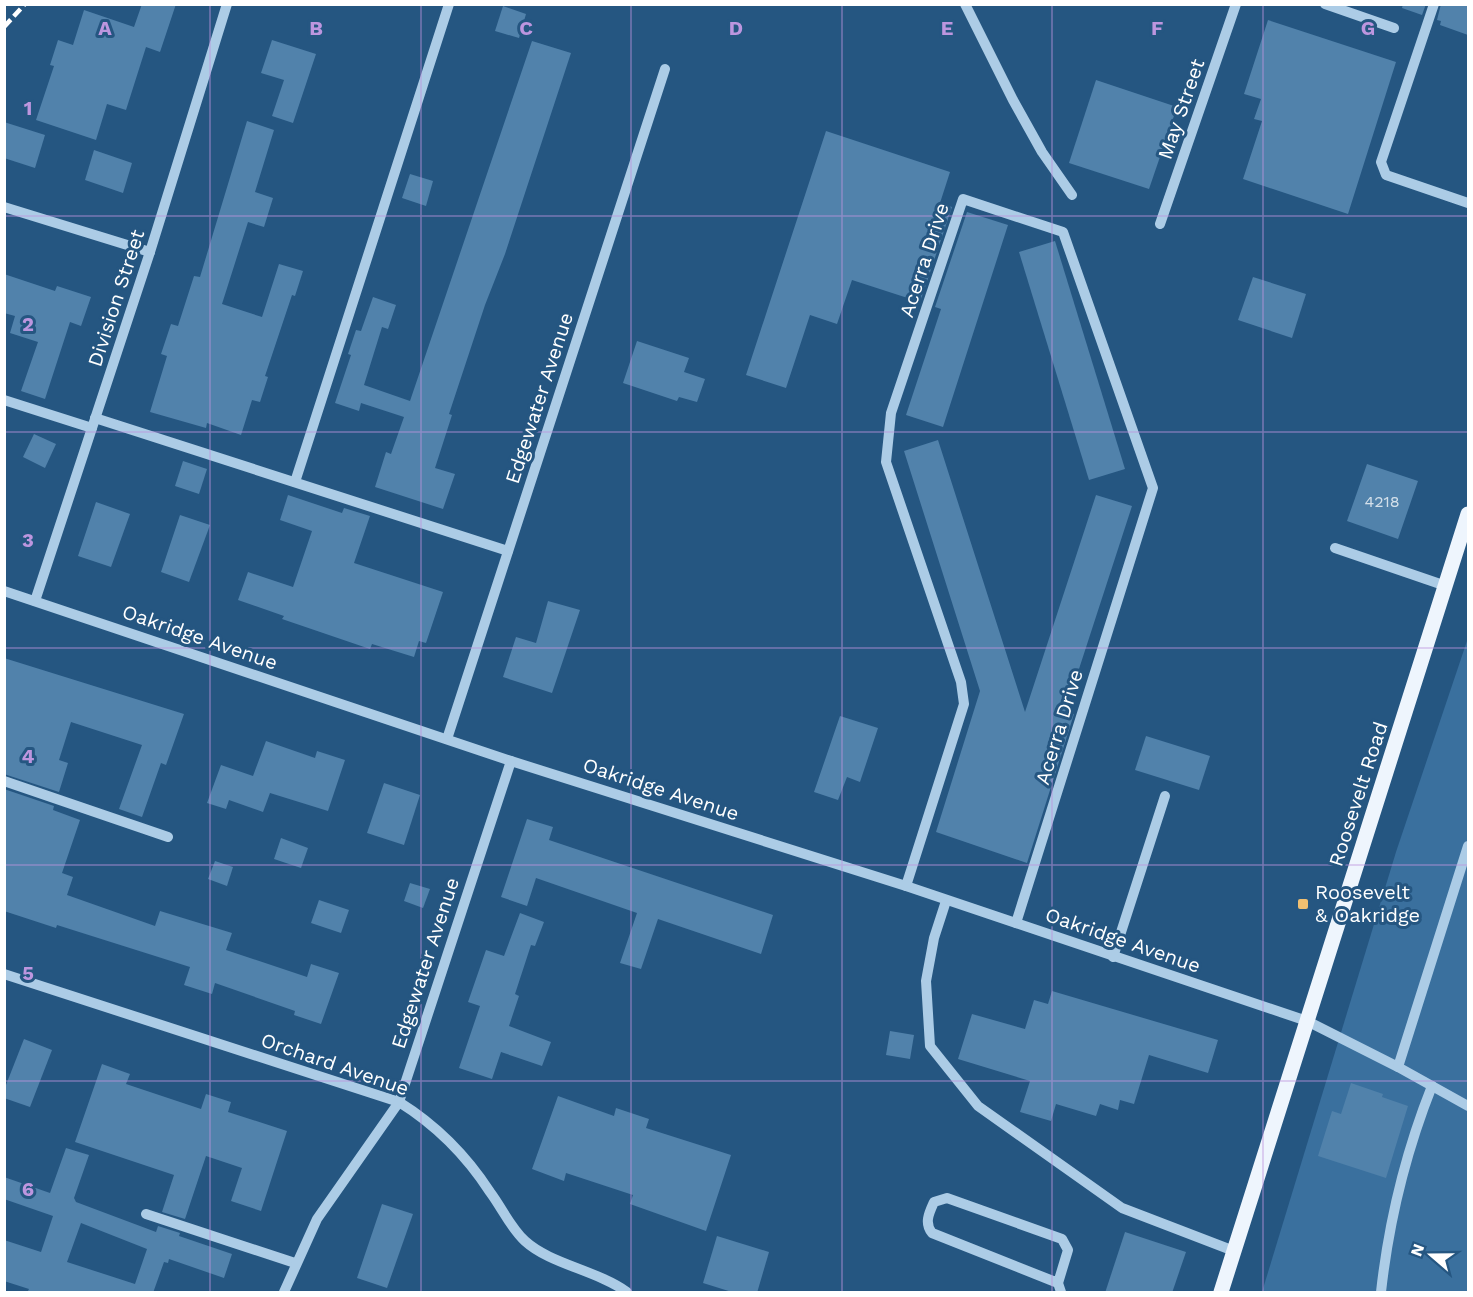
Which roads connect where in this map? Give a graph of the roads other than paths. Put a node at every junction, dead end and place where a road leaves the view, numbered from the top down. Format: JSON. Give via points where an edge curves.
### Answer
{"nodes":[{"id":1,"x":226,"y":4,"type":"edge"},
{"id":2,"x":449,"y":4,"type":"edge"},
{"id":3,"x":965,"y":4,"type":"edge"},
{"id":4,"x":1236,"y":4,"type":"edge"},
{"id":5,"x":1324,"y":4,"type":"edge"},
{"id":6,"x":1434,"y":4,"type":"edge"},
{"id":7,"x":1394,"y":28,"type":"dead end"},
{"id":8,"x":665,"y":69,"type":"dead end"},
{"id":9,"x":1072,"y":195,"type":"dead end"},
{"id":10,"x":1468,"y":203,"type":"edge"},
{"id":11,"x":4,"y":207,"type":"edge"},
{"id":12,"x":1160,"y":224,"type":"dead end"},
{"id":13,"x":150,"y":252,"type":"junction"},
{"id":14,"x":4,"y":400,"type":"edge"},
{"id":15,"x":94,"y":423,"type":"junction"},
{"id":16,"x":295,"y":482,"type":"junction"},
{"id":17,"x":1468,"y":514,"type":"edge"},
{"id":18,"x":1335,"y":548,"type":"dead end"},
{"id":19,"x":508,"y":551,"type":"junction"},
{"id":20,"x":1446,"y":586,"type":"junction"},
{"id":21,"x":4,"y":591,"type":"edge"},
{"id":22,"x":35,"y":601,"type":"junction"},
{"id":23,"x":447,"y":739,"type":"junction"},
{"id":24,"x":511,"y":760,"type":"junction"},
{"id":25,"x":4,"y":781,"type":"edge"},
{"id":26,"x":1166,"y":796,"type":"dead end"},
{"id":27,"x":168,"y":837,"type":"dead end"},
{"id":28,"x":1468,"y":846,"type":"edge"},
{"id":29,"x":906,"y":886,"type":"junction"},
{"id":30,"x":946,"y":901,"type":"junction"},
{"id":31,"x":1016,"y":923,"type":"junction"},
{"id":32,"x":1113,"y":957,"type":"junction"},
{"id":33,"x":4,"y":974,"type":"edge"},
{"id":34,"x":1307,"y":1022,"type":"junction"},
{"id":35,"x":1398,"y":1067,"type":"junction"},
{"id":36,"x":1432,"y":1086,"type":"junction"},
{"id":37,"x":399,"y":1102,"type":"junction"},
{"id":38,"x":1468,"y":1106,"type":"edge"},
{"id":39,"x":146,"y":1214,"type":"dead end"},
{"id":40,"x":1234,"y":1251,"type":"junction"},
{"id":41,"x":295,"y":1263,"type":"junction"},
{"id":42,"x":1060,"y":1288,"type":"edge"},
{"id":43,"x":284,"y":1293,"type":"edge"},
{"id":44,"x":627,"y":1293,"type":"edge"},
{"id":45,"x":1221,"y":1293,"type":"edge"},
{"id":46,"x":1381,"y":1293,"type":"edge"}],
"edges":[{"from":1,"to":13,"type":"street","name":"Division Street"},
{"from":2,"to":16,"type":"street"},
{"from":3,"to":9,"type":"street","via":[[1042,152]]},
{"from":4,"to":12,"type":"street","name":"May Street"},
{"from":5,"to":7,"type":"street"},
{"from":6,"to":10,"type":"street","via":[[1381,162],[1386,175]]},
{"from":8,"to":19,"type":"street","name":"Edgewater Avenue"},
{"from":11,"to":13,"type":"street"},
{"from":13,"to":15,"type":"street","name":"Division Street"},
{"from":14,"to":15,"type":"street"},
{"from":15,"to":16,"type":"street"},
{"from":15,"to":22,"type":"street","name":"Division Street"},
{"from":16,"to":19,"type":"street"},
{"from":17,"to":20,"type":"main road","name":"Roosevelt Road"},
{"from":18,"to":20,"type":"street"},
{"from":19,"to":23,"type":"street","name":"Edgewater Avenue"},
{"from":20,"to":34,"type":"main road","name":"Roosevelt Road"},
{"from":21,"to":22,"type":"street","name":"Oakridge Avenue"},
{"from":22,"to":23,"type":"street","name":"Oakridge Avenue"},
{"from":23,"to":24,"type":"street","name":"Oakridge Avenue"},
{"from":24,"to":29,"type":"street","name":"Oakridge Avenue"},
{"from":24,"to":37,"type":"street","name":"Edgewater Avenue"},
{"from":25,"to":27,"type":"street"},
{"from":26,"to":32,"type":"street"},
{"from":28,"to":35,"type":"street"},
{"from":29,"to":30,"type":"street","name":"Oakridge Avenue"},
{"from":29,"to":31,"type":"street","name":"Acerra Drive","via":[[964,704],[961,682],[886,462],[891,413],[963,199],[1063,232],[1153,488]]},
{"from":30,"to":31,"type":"street","name":"Oakridge Avenue"},
{"from":30,"to":40,"type":"street","via":[[926,981],[930,1046],[978,1106],[1122,1208]]},
{"from":31,"to":32,"type":"street","name":"Oakridge Avenue"},
{"from":32,"to":34,"type":"street","name":"Oakridge Avenue"},
{"from":33,"to":37,"type":"street","name":"Orchard Avenue"},
{"from":34,"to":35,"type":"street","name":"Oakridge Avenue"},
{"from":34,"to":40,"type":"main road","name":"Roosevelt Road"},
{"from":35,"to":36,"type":"street","name":"Oakridge Avenue"},
{"from":36,"to":38,"type":"street","name":"Oakridge Avenue"},
{"from":36,"to":46,"type":"street","via":[[1392,1212]]},
{"from":37,"to":41,"type":"street","name":"Edgewater Avenue","via":[[317,1219]]},
{"from":37,"to":44,"type":"street","name":"Orchard Avenue","via":[[448,1140],[474,1169],[526,1242]]},
{"from":39,"to":41,"type":"street"},
{"from":40,"to":45,"type":"main road","name":"Roosevelt Road"},
{"from":41,"to":43,"type":"street","name":"Edgewater Avenue"},
{"from":42,"to":42,"type":"street","via":[[932,1233],[928,1218],[934,1202],[947,1198],[1062,1239],[1068,1250]]}]}
